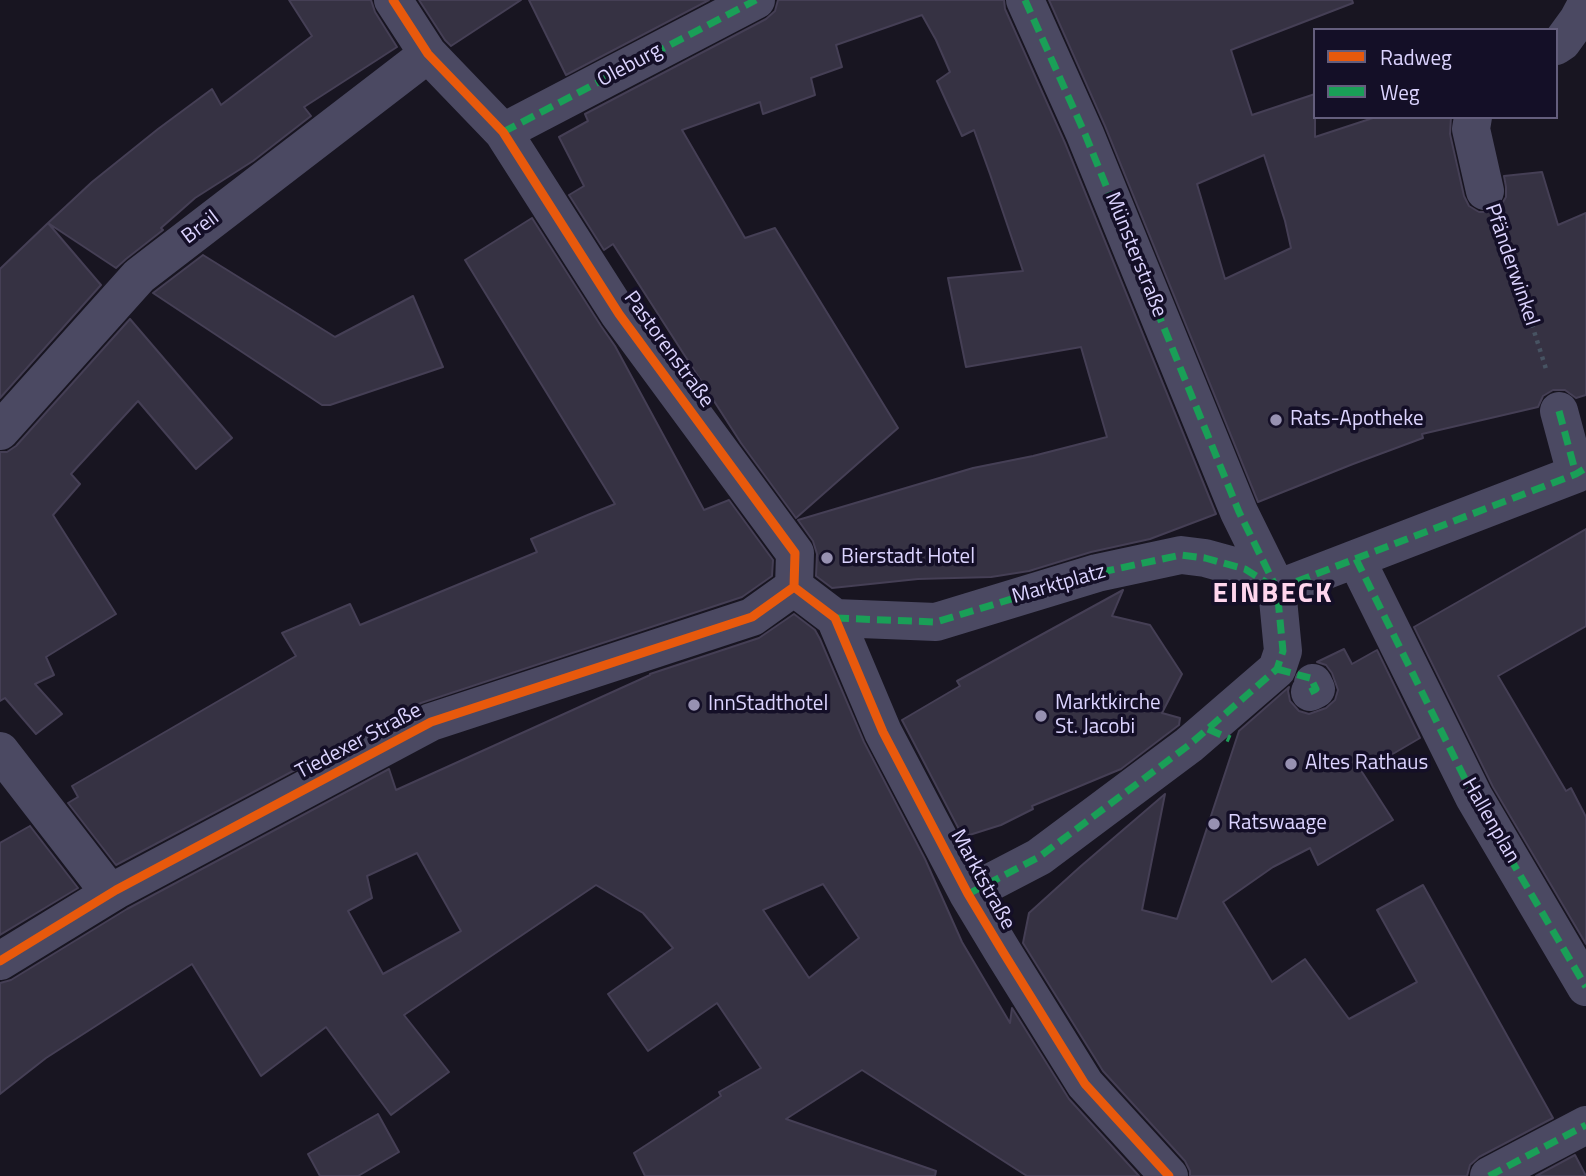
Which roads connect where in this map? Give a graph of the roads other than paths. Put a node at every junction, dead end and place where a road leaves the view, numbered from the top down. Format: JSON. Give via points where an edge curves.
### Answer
{"nodes":[{"id":1,"x":393,"y":0,"type":"edge"},
{"id":2,"x":756,"y":0,"type":"edge"},
{"id":3,"x":1025,"y":0,"type":"edge"},
{"id":4,"x":1586,"y":5,"type":"edge"},
{"id":5,"x":1558,"y":45,"type":"edge"},
{"id":6,"x":429,"y":54,"type":"junction"},
{"id":7,"x":1473,"y":119,"type":"edge"},
{"id":8,"x":503,"y":132,"type":"junction"},
{"id":9,"x":1485,"y":191,"type":"road end"},
{"id":10,"x":1559,"y":411,"type":"road end"},
{"id":11,"x":0,"y":431,"type":"edge"},
{"id":12,"x":1581,"y":471,"type":"edge"},
{"id":13,"x":1356,"y":559,"type":"junction"},
{"id":14,"x":794,"y":587,"type":"junction"},
{"id":15,"x":1277,"y":589,"type":"junction"},
{"id":16,"x":835,"y":618,"type":"junction"},
{"id":17,"x":0,"y":751,"type":"edge"},
{"id":18,"x":110,"y":893,"type":"junction"},
{"id":19,"x":968,"y":894,"type":"junction"},
{"id":20,"x":0,"y":961,"type":"edge"},
{"id":21,"x":1586,"y":987,"type":"edge"},
{"id":22,"x":1586,"y":1125,"type":"edge"},
{"id":23,"x":1169,"y":1176,"type":"edge"},
{"id":24,"x":1489,"y":1176,"type":"edge"}],
"edges":[{"from":1,"to":6,"type":"street","name":"Pastorenstraße"},
{"from":2,"to":8,"type":"street","name":"Oleburg"},
{"from":3,"to":15,"type":"street","name":"Münsterstraße","via":[[1085,134],[1239,512]]},
{"from":4,"to":5,"type":"street"},
{"from":6,"to":8,"type":"street","name":"Pastorenstraße"},
{"from":6,"to":11,"type":"street","name":"Breil","via":[[139,276]]},
{"from":7,"to":9,"type":"street","name":"Pfänderwinkel","via":[[1471,130]]},
{"from":8,"to":14,"type":"street","name":"Pastorenstraße","via":[[620,314],[795,553]]},
{"from":10,"to":12,"type":"street"},
{"from":12,"to":13,"type":"street"},
{"from":13,"to":15,"type":"street"},
{"from":13,"to":21,"type":"street","name":"Hallenplan","via":[[1474,797]]},
{"from":14,"to":16,"type":"street"},
{"from":14,"to":18,"type":"street","name":"Tiedexer Straße","via":[[752,617],[431,722]]},
{"from":15,"to":16,"type":"street","name":"Marktplatz","via":[[1245,569],[1181,555],[1097,573],[936,622]]},
{"from":15,"to":19,"type":"street","via":[[1283,651],[1302,680],[1039,857]]},
{"from":16,"to":19,"type":"street","name":"Marktstraße","via":[[883,732]]},
{"from":17,"to":18,"type":"street"},
{"from":18,"to":20,"type":"street","name":"Tiedexer Straße"},
{"from":19,"to":23,"type":"street","name":"Marktstraße","via":[[1085,1084]]},
{"from":22,"to":24,"type":"street"}]}
